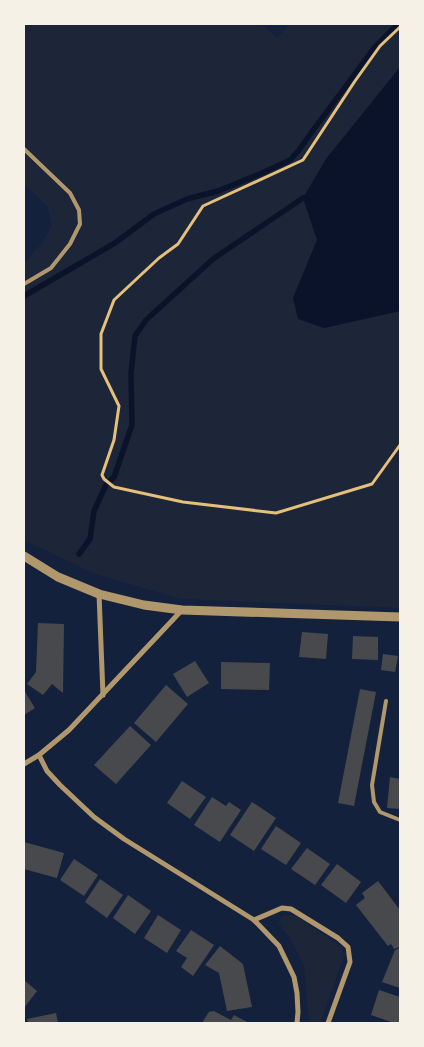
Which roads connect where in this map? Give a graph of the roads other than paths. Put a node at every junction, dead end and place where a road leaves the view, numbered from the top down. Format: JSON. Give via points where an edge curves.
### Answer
{"nodes":[{"id":1,"x":24,"y":149,"type":"edge"},
{"id":2,"x":24,"y":284,"type":"edge"},
{"id":3,"x":24,"y":556,"type":"edge"},
{"id":4,"x":99,"y":594,"type":"junction"},
{"id":5,"x":182,"y":610,"type":"junction"},
{"id":6,"x":400,"y":617,"type":"edge"},
{"id":7,"x":103,"y":695,"type":"junction"},
{"id":8,"x":386,"y":701,"type":"dead end"},
{"id":9,"x":39,"y":755,"type":"junction"},
{"id":10,"x":24,"y":764,"type":"edge"},
{"id":11,"x":400,"y":820,"type":"edge"},
{"id":12,"x":254,"y":920,"type":"junction"},
{"id":13,"x":297,"y":1023,"type":"edge"},
{"id":14,"x":328,"y":1023,"type":"edge"}],
"edges":[{"from":1,"to":2,"type":"lane","via":[[70,193],[79,210],[80,224],[70,244],[51,268]]},
{"from":3,"to":4,"type":"street","via":[[58,577]]},
{"from":4,"to":5,"type":"street"},
{"from":4,"to":7,"type":"street"},
{"from":5,"to":6,"type":"street"},
{"from":5,"to":7,"type":"street"},
{"from":7,"to":9,"type":"street"},
{"from":8,"to":11,"type":"lane","via":[[372,785],[374,802],[380,812]]},
{"from":9,"to":10,"type":"street"},
{"from":9,"to":12,"type":"street","via":[[47,771],[94,817]]},
{"from":12,"to":13,"type":"street","via":[[279,946],[294,977]]},
{"from":12,"to":14,"type":"street","via":[[282,908],[292,909],[348,947],[350,962]]}]}
